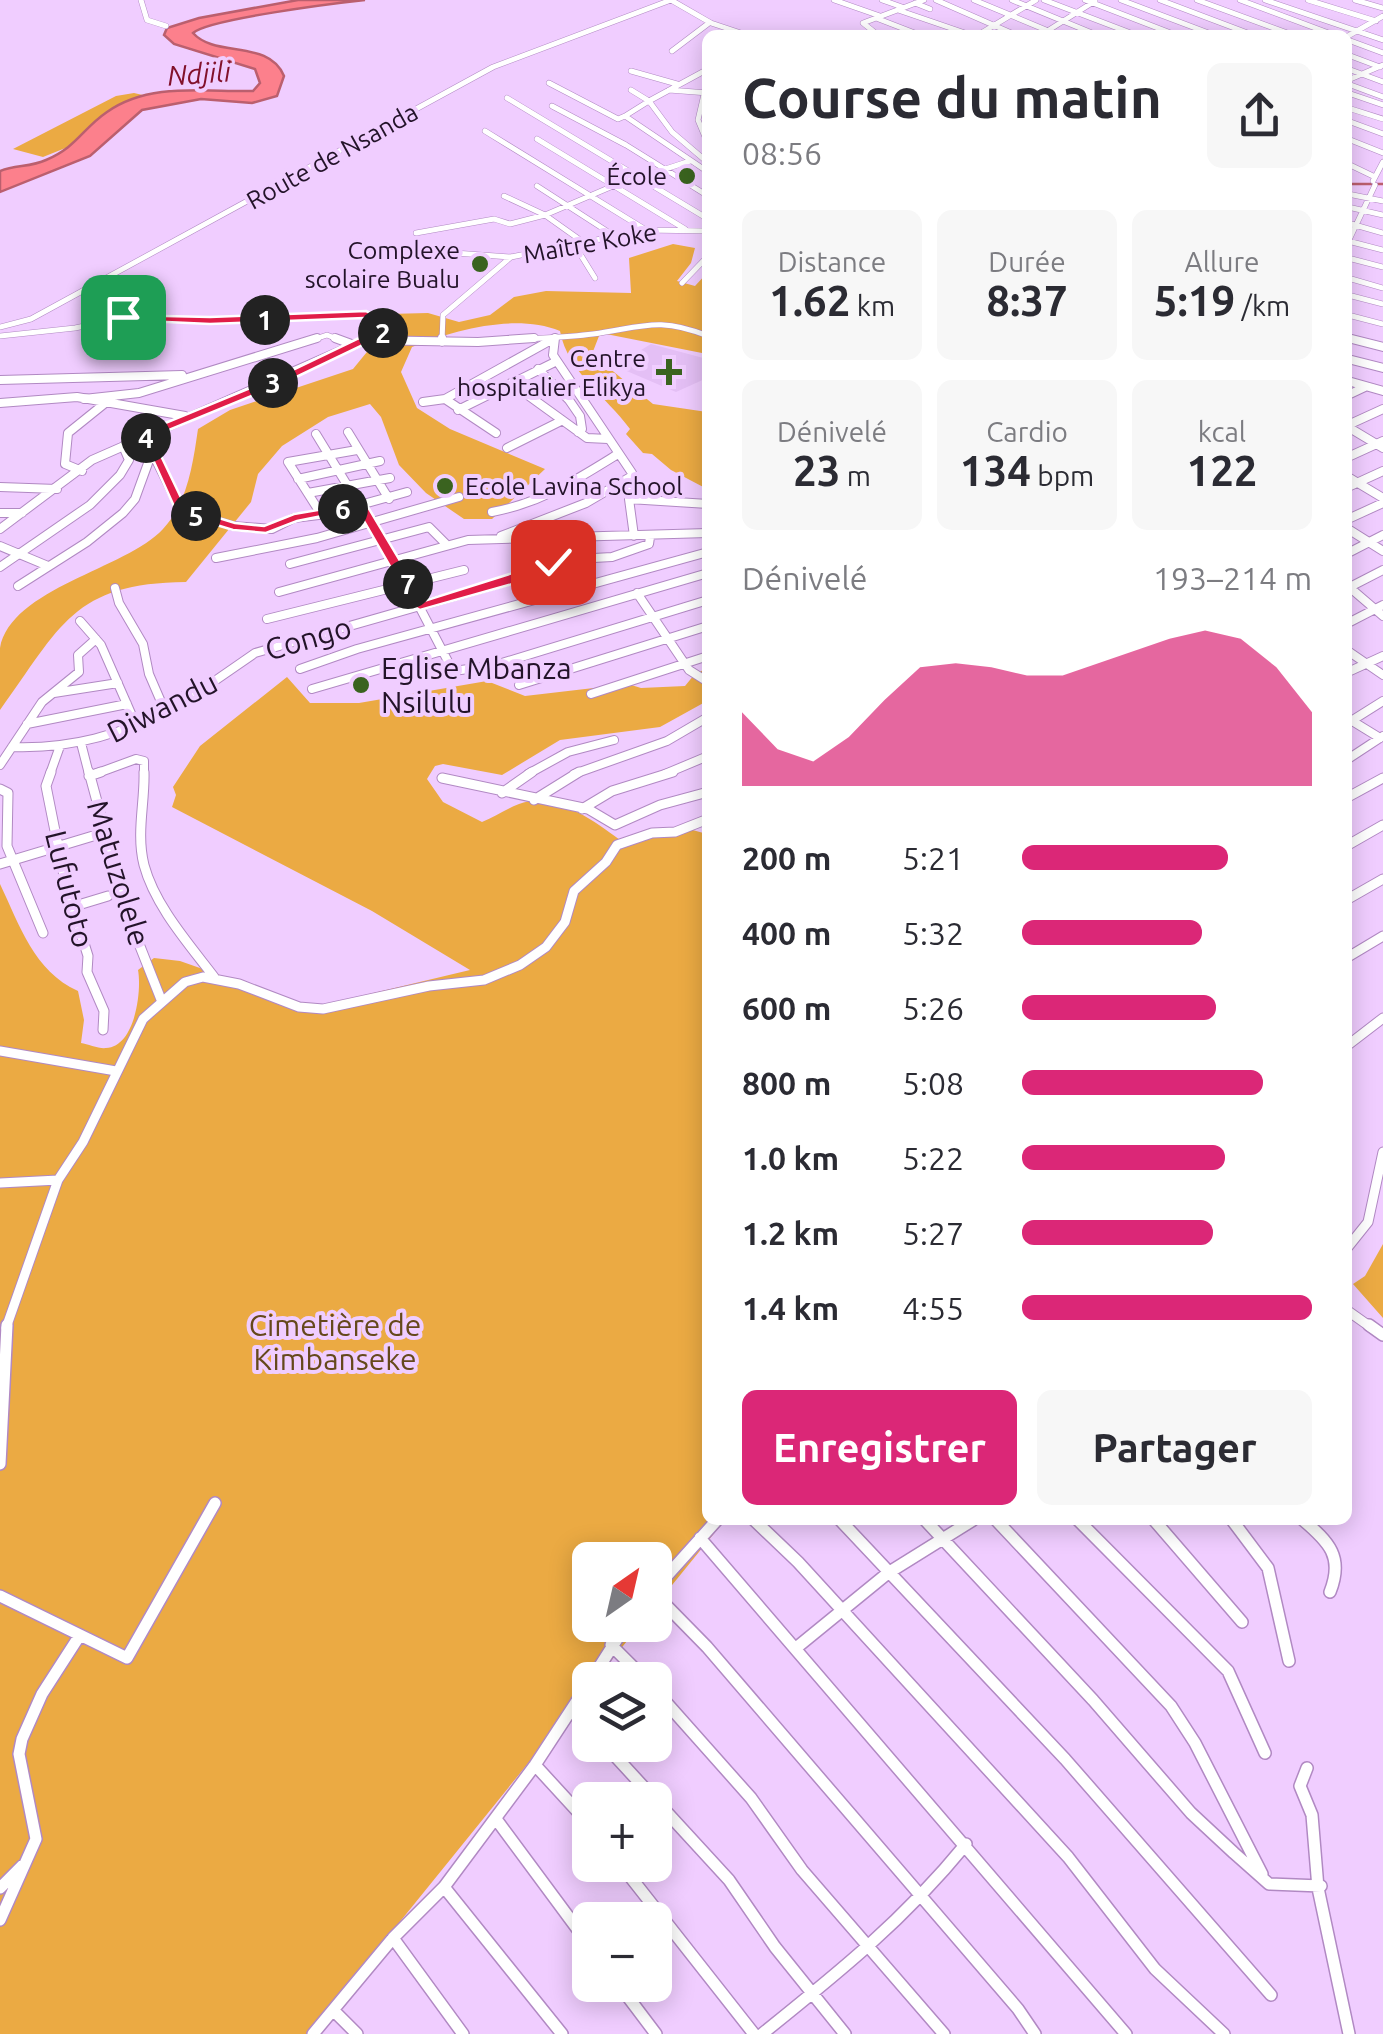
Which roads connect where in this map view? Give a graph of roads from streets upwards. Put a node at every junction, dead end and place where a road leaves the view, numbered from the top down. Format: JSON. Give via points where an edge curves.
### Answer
{"nodes":[{"id":1,"x":141,"y":0,"type":"edge"},
{"id":2,"x":671,"y":0,"type":"edge"},
{"id":3,"x":834,"y":0,"type":"edge"},
{"id":4,"x":882,"y":0,"type":"edge"},
{"id":5,"x":924,"y":0,"type":"edge"},
{"id":6,"x":936,"y":0,"type":"edge"},
{"id":7,"x":974,"y":0,"type":"edge"},
{"id":8,"x":1012,"y":0,"type":"edge"},
{"id":9,"x":1036,"y":0,"type":"edge"},
{"id":10,"x":1044,"y":0,"type":"edge"},
{"id":11,"x":1084,"y":0,"type":"edge"},
{"id":12,"x":1121,"y":0,"type":"edge"},
{"id":13,"x":1160,"y":0,"type":"edge"},
{"id":14,"x":1186,"y":0,"type":"edge"},
{"id":15,"x":1198,"y":0,"type":"edge"},
{"id":16,"x":1240,"y":0,"type":"edge"},
{"id":17,"x":1266,"y":0,"type":"edge"},
{"id":18,"x":1307,"y":0,"type":"edge"},
{"id":19,"x":1355,"y":0,"type":"edge"},
{"id":20,"x":1095,"y":2,"type":"edge"},
{"id":21,"x":914,"y":3,"type":"junction"},
{"id":22,"x":1026,"y":6,"type":"junction"},
{"id":23,"x":1175,"y":6,"type":"junction"},
{"id":24,"x":899,"y":8,"type":"junction"},
{"id":25,"x":1262,"y":8,"type":"junction"},
{"id":26,"x":1290,"y":8,"type":"junction"},
{"id":27,"x":930,"y":9,"type":"dead end"},
{"id":28,"x":1077,"y":12,"type":"junction"},
{"id":29,"x":1383,"y":12,"type":"edge"},
{"id":30,"x":1156,"y":14,"type":"junction"},
{"id":31,"x":1010,"y":15,"type":"junction"},
{"id":32,"x":1244,"y":17,"type":"junction"},
{"id":33,"x":874,"y":18,"type":"junction"},
{"id":34,"x":1062,"y":21,"type":"junction"},
{"id":35,"x":1138,"y":21,"type":"junction"},
{"id":36,"x":1376,"y":21,"type":"junction"},
{"id":37,"x":709,"y":23,"type":"junction"},
{"id":38,"x":1226,"y":25,"type":"junction"},
{"id":39,"x":166,"y":26,"type":"dead end"},
{"id":40,"x":993,"y":26,"type":"junction"},
{"id":41,"x":1121,"y":29,"type":"joint"},
{"id":42,"x":731,"y":30,"type":"edge"},
{"id":43,"x":872,"y":30,"type":"edge"},
{"id":44,"x":906,"y":30,"type":"edge"},
{"id":45,"x":960,"y":30,"type":"edge"},
{"id":46,"x":985,"y":30,"type":"edge"},
{"id":47,"x":1003,"y":30,"type":"edge"},
{"id":48,"x":1046,"y":30,"type":"edge"},
{"id":49,"x":1049,"y":30,"type":"edge"},
{"id":50,"x":1084,"y":30,"type":"edge"},
{"id":51,"x":1162,"y":30,"type":"edge"},
{"id":52,"x":1198,"y":30,"type":"edge"},
{"id":53,"x":1217,"y":30,"type":"edge"},
{"id":54,"x":1240,"y":30,"type":"edge"},
{"id":55,"x":1279,"y":30,"type":"edge"},
{"id":56,"x":1321,"y":30,"type":"edge"},
{"id":57,"x":1358,"y":32,"type":"junction"},
{"id":58,"x":1352,"y":36,"type":"edge"},
{"id":59,"x":1352,"y":40,"type":"edge"},
{"id":60,"x":1383,"y":40,"type":"edge"},
{"id":61,"x":672,"y":51,"type":"dead end"},
{"id":62,"x":1383,"y":53,"type":"edge"},
{"id":63,"x":1352,"y":56,"type":"edge"},
{"id":64,"x":1382,"y":66,"type":"edge"},
{"id":65,"x":631,"y":71,"type":"dead end"},
{"id":66,"x":1352,"y":71,"type":"edge"},
{"id":67,"x":1361,"y":74,"type":"junction"},
{"id":68,"x":702,"y":75,"type":"edge"},
{"id":69,"x":1352,"y":80,"type":"edge"},
{"id":70,"x":1383,"y":82,"type":"edge"},
{"id":71,"x":548,"y":83,"type":"dead end"},
{"id":72,"x":677,"y":84,"type":"junction"},
{"id":73,"x":1352,"y":84,"type":"edge"},
{"id":74,"x":631,"y":90,"type":"dead end"},
{"id":75,"x":666,"y":90,"type":"junction"},
{"id":76,"x":702,"y":93,"type":"edge"},
{"id":77,"x":1352,"y":93,"type":"edge"},
{"id":78,"x":1383,"y":97,"type":"edge"},
{"id":79,"x":508,"y":98,"type":"dead end"},
{"id":80,"x":650,"y":100,"type":"junction"},
{"id":81,"x":702,"y":104,"type":"edge"},
{"id":82,"x":1383,"y":105,"type":"edge"},
{"id":83,"x":552,"y":106,"type":"dead end"},
{"id":84,"x":1352,"y":109,"type":"edge"},
{"id":85,"x":625,"y":116,"type":"junction"},
{"id":86,"x":1383,"y":120,"type":"edge"},
{"id":87,"x":1352,"y":123,"type":"edge"},
{"id":88,"x":702,"y":130,"type":"edge"},
{"id":89,"x":486,"y":132,"type":"dead end"},
{"id":90,"x":1383,"y":134,"type":"edge"},
{"id":91,"x":537,"y":139,"type":"dead end"},
{"id":92,"x":1352,"y":141,"type":"edge"},
{"id":93,"x":1383,"y":154,"type":"edge"},
{"id":94,"x":702,"y":158,"type":"edge"},
{"id":95,"x":690,"y":161,"type":"junction"},
{"id":96,"x":1383,"y":162,"type":"edge"},
{"id":97,"x":1352,"y":166,"type":"edge"},
{"id":98,"x":702,"y":168,"type":"edge"},
{"id":99,"x":665,"y":170,"type":"junction"},
{"id":100,"x":638,"y":177,"type":"junction"},
{"id":101,"x":1376,"y":178,"type":"edge"},
{"id":102,"x":537,"y":186,"type":"dead end"},
{"id":103,"x":613,"y":186,"type":"junction"},
{"id":104,"x":702,"y":192,"type":"edge"},
{"id":105,"x":590,"y":195,"type":"junction"},
{"id":106,"x":1352,"y":195,"type":"edge"},
{"id":107,"x":504,"y":196,"type":"dead end"},
{"id":108,"x":1369,"y":198,"type":"junction"},
{"id":109,"x":1383,"y":201,"type":"edge"},
{"id":110,"x":566,"y":206,"type":"junction"},
{"id":111,"x":1352,"y":208,"type":"edge"},
{"id":112,"x":1364,"y":211,"type":"junction"},
{"id":113,"x":702,"y":214,"type":"edge"},
{"id":114,"x":1383,"y":215,"type":"edge"},
{"id":115,"x":545,"y":216,"type":"junction"},
{"id":116,"x":1352,"y":224,"type":"edge"},
{"id":117,"x":1352,"y":225,"type":"edge"},
{"id":118,"x":646,"y":230,"type":"junction"},
{"id":119,"x":687,"y":230,"type":"junction"},
{"id":120,"x":702,"y":231,"type":"edge"},
{"id":121,"x":416,"y":232,"type":"dead end"},
{"id":122,"x":1383,"y":233,"type":"edge"},
{"id":123,"x":613,"y":235,"type":"junction"},
{"id":124,"x":583,"y":242,"type":"junction"},
{"id":125,"x":1352,"y":243,"type":"edge"},
{"id":126,"x":574,"y":244,"type":"junction"},
{"id":127,"x":413,"y":250,"type":"dead end"},
{"id":128,"x":1383,"y":250,"type":"edge"},
{"id":129,"x":511,"y":257,"type":"junction"},
{"id":130,"x":1352,"y":259,"type":"edge"},
{"id":131,"x":702,"y":262,"type":"edge"},
{"id":132,"x":1383,"y":267,"type":"edge"},
{"id":133,"x":595,"y":278,"type":"dead end"},
{"id":134,"x":1352,"y":279,"type":"edge"},
{"id":135,"x":682,"y":283,"type":"dead end"},
{"id":136,"x":1383,"y":288,"type":"edge"},
{"id":137,"x":1352,"y":295,"type":"edge"},
{"id":138,"x":1383,"y":304,"type":"edge"},
{"id":139,"x":1352,"y":315,"type":"edge"},
{"id":140,"x":1383,"y":324,"type":"edge"},
{"id":141,"x":0,"y":327,"type":"edge"},
{"id":142,"x":702,"y":334,"type":"edge"},
{"id":143,"x":0,"y":336,"type":"edge"},
{"id":144,"x":385,"y":338,"type":"junction"},
{"id":145,"x":556,"y":338,"type":"junction"},
{"id":146,"x":1352,"y":339,"type":"edge"},
{"id":147,"x":442,"y":342,"type":"junction"},
{"id":148,"x":354,"y":345,"type":"junction"},
{"id":149,"x":1383,"y":347,"type":"edge"},
{"id":150,"x":557,"y":360,"type":"junction"},
{"id":151,"x":1352,"y":360,"type":"edge"},
{"id":152,"x":1383,"y":368,"type":"edge"},
{"id":153,"x":538,"y":369,"type":"junction"},
{"id":154,"x":189,"y":376,"type":"junction"},
{"id":155,"x":0,"y":380,"type":"edge"},
{"id":156,"x":1352,"y":382,"type":"edge"},
{"id":157,"x":511,"y":384,"type":"junction"},
{"id":158,"x":1365,"y":387,"type":"junction"},
{"id":159,"x":1383,"y":392,"type":"edge"},
{"id":160,"x":1352,"y":393,"type":"edge"},
{"id":161,"x":84,"y":399,"type":"junction"},
{"id":162,"x":444,"y":399,"type":"junction"},
{"id":163,"x":0,"y":402,"type":"edge"},
{"id":164,"x":423,"y":402,"type":"dead end"},
{"id":165,"x":104,"y":404,"type":"junction"},
{"id":166,"x":458,"y":410,"type":"junction"},
{"id":167,"x":1383,"y":410,"type":"edge"},
{"id":168,"x":188,"y":416,"type":"junction"},
{"id":169,"x":562,"y":421,"type":"junction"},
{"id":170,"x":1352,"y":424,"type":"edge"},
{"id":171,"x":1352,"y":428,"type":"edge"},
{"id":172,"x":348,"y":432,"type":"dead end"},
{"id":173,"x":578,"y":432,"type":"junction"},
{"id":174,"x":316,"y":434,"type":"dead end"},
{"id":175,"x":496,"y":434,"type":"dead end"},
{"id":176,"x":145,"y":435,"type":"junction"},
{"id":177,"x":608,"y":439,"type":"junction"},
{"id":178,"x":1381,"y":444,"type":"edge"},
{"id":179,"x":124,"y":446,"type":"junction"},
{"id":180,"x":150,"y":448,"type":"junction"},
{"id":181,"x":508,"y":448,"type":"dead end"},
{"id":182,"x":357,"y":450,"type":"junction"},
{"id":183,"x":618,"y":454,"type":"junction"},
{"id":184,"x":330,"y":455,"type":"junction"},
{"id":185,"x":1352,"y":455,"type":"edge"},
{"id":186,"x":380,"y":461,"type":"dead end"},
{"id":187,"x":366,"y":465,"type":"junction"},
{"id":188,"x":1383,"y":470,"type":"edge"},
{"id":189,"x":82,"y":471,"type":"junction"},
{"id":190,"x":339,"y":471,"type":"junction"},
{"id":191,"x":632,"y":476,"type":"junction"},
{"id":192,"x":390,"y":478,"type":"dead end"},
{"id":193,"x":298,"y":479,"type":"junction"},
{"id":194,"x":1352,"y":479,"type":"edge"},
{"id":195,"x":375,"y":481,"type":"junction"},
{"id":196,"x":1357,"y":482,"type":"junction"},
{"id":197,"x":1352,"y":484,"type":"edge"},
{"id":198,"x":348,"y":486,"type":"junction"},
{"id":199,"x":0,"y":487,"type":"edge"},
{"id":200,"x":57,"y":489,"type":"junction"},
{"id":201,"x":406,"y":492,"type":"dead end"},
{"id":202,"x":308,"y":494,"type":"junction"},
{"id":203,"x":459,"y":497,"type":"dead end"},
{"id":204,"x":389,"y":499,"type":"junction"},
{"id":205,"x":629,"y":499,"type":"junction"},
{"id":206,"x":1383,"y":500,"type":"edge"},
{"id":207,"x":702,"y":504,"type":"edge"},
{"id":208,"x":361,"y":505,"type":"junction"},
{"id":209,"x":492,"y":512,"type":"dead end"},
{"id":210,"x":23,"y":513,"type":"junction"},
{"id":211,"x":0,"y":514,"type":"edge"},
{"id":212,"x":320,"y":514,"type":"junction"},
{"id":213,"x":1352,"y":518,"type":"edge"},
{"id":214,"x":372,"y":523,"type":"junction"},
{"id":215,"x":0,"y":529,"type":"edge"},
{"id":216,"x":1352,"y":531,"type":"edge"},
{"id":217,"x":702,"y":534,"type":"edge"},
{"id":218,"x":634,"y":536,"type":"junction"},
{"id":219,"x":1383,"y":536,"type":"edge"},
{"id":220,"x":381,"y":538,"type":"junction"},
{"id":221,"x":494,"y":538,"type":"junction"},
{"id":222,"x":650,"y":538,"type":"junction"},
{"id":223,"x":1369,"y":542,"type":"junction"},
{"id":224,"x":447,"y":544,"type":"junction"},
{"id":225,"x":0,"y":546,"type":"edge"},
{"id":226,"x":1352,"y":551,"type":"edge"},
{"id":227,"x":1383,"y":551,"type":"edge"},
{"id":228,"x":20,"y":553,"type":"junction"},
{"id":229,"x":702,"y":554,"type":"edge"},
{"id":230,"x":216,"y":558,"type":"dead end"},
{"id":231,"x":394,"y":561,"type":"junction"},
{"id":232,"x":290,"y":564,"type":"dead end"},
{"id":233,"x":48,"y":566,"type":"junction"},
{"id":234,"x":0,"y":567,"type":"edge"},
{"id":235,"x":464,"y":570,"type":"dead end"},
{"id":236,"x":1383,"y":570,"type":"edge"},
{"id":237,"x":702,"y":574,"type":"edge"},
{"id":238,"x":407,"y":583,"type":"junction"},
{"id":239,"x":1352,"y":585,"type":"edge"},
{"id":240,"x":18,"y":586,"type":"dead end"},
{"id":241,"x":115,"y":588,"type":"dead end"},
{"id":242,"x":1352,"y":590,"type":"edge"},
{"id":243,"x":279,"y":592,"type":"dead end"},
{"id":244,"x":637,"y":593,"type":"junction"},
{"id":245,"x":702,"y":602,"type":"edge"},
{"id":246,"x":420,"y":606,"type":"junction"},
{"id":247,"x":1379,"y":607,"type":"edge"},
{"id":248,"x":652,"y":616,"type":"junction"},
{"id":249,"x":1383,"y":616,"type":"edge"},
{"id":250,"x":267,"y":619,"type":"dead end"},
{"id":251,"x":80,"y":621,"type":"dead end"},
{"id":252,"x":1352,"y":621,"type":"edge"},
{"id":253,"x":702,"y":628,"type":"edge"},
{"id":254,"x":432,"y":629,"type":"junction"},
{"id":255,"x":96,"y":638,"type":"junction"},
{"id":256,"x":666,"y":641,"type":"junction"},
{"id":257,"x":442,"y":652,"type":"junction"},
{"id":258,"x":1352,"y":654,"type":"edge"},
{"id":259,"x":1383,"y":656,"type":"edge"},
{"id":260,"x":246,"y":657,"type":"joint"},
{"id":261,"x":702,"y":658,"type":"edge"},
{"id":262,"x":1365,"y":663,"type":"junction"},
{"id":263,"x":684,"y":664,"type":"junction"},
{"id":264,"x":300,"y":668,"type":"dead end"},
{"id":265,"x":1352,"y":670,"type":"edge"},
{"id":266,"x":1383,"y":676,"type":"edge"},
{"id":267,"x":702,"y":678,"type":"edge"},
{"id":268,"x":118,"y":682,"type":"junction"},
{"id":269,"x":519,"y":685,"type":"dead end"},
{"id":270,"x":312,"y":689,"type":"dead end"},
{"id":271,"x":52,"y":694,"type":"junction"},
{"id":272,"x":591,"y":694,"type":"dead end"},
{"id":273,"x":1383,"y":702,"type":"edge"},
{"id":274,"x":127,"y":704,"type":"junction"},
{"id":275,"x":165,"y":711,"type":"junction"},
{"id":276,"x":1352,"y":719,"type":"edge"},
{"id":277,"x":702,"y":721,"type":"edge"},
{"id":278,"x":1352,"y":722,"type":"edge"},
{"id":279,"x":27,"y":724,"type":"junction"},
{"id":280,"x":137,"y":727,"type":"junction"},
{"id":281,"x":1382,"y":737,"type":"edge"},
{"id":282,"x":614,"y":740,"type":"dead end"},
{"id":283,"x":81,"y":743,"type":"junction"},
{"id":284,"x":60,"y":746,"type":"junction"},
{"id":285,"x":12,"y":747,"type":"junction"},
{"id":286,"x":1352,"y":756,"type":"edge"},
{"id":287,"x":702,"y":758,"type":"edge"},
{"id":288,"x":0,"y":764,"type":"edge"},
{"id":289,"x":90,"y":776,"type":"junction"},
{"id":290,"x":442,"y":778,"type":"dead end"},
{"id":291,"x":1383,"y":778,"type":"edge"},
{"id":292,"x":0,"y":789,"type":"edge"},
{"id":293,"x":502,"y":793,"type":"junction"},
{"id":294,"x":702,"y":794,"type":"edge"},
{"id":295,"x":1352,"y":796,"type":"edge"},
{"id":296,"x":534,"y":800,"type":"junction"},
{"id":297,"x":582,"y":809,"type":"junction"},
{"id":298,"x":702,"y":821,"type":"edge"},
{"id":299,"x":1383,"y":825,"type":"edge"},
{"id":300,"x":103,"y":833,"type":"junction"},
{"id":301,"x":1352,"y":844,"type":"edge"},
{"id":302,"x":60,"y":847,"type":"junction"},
{"id":303,"x":13,"y":860,"type":"junction"},
{"id":304,"x":0,"y":864,"type":"edge"},
{"id":305,"x":1383,"y":879,"type":"edge"},
{"id":306,"x":108,"y":896,"type":"dead end"},
{"id":307,"x":1352,"y":897,"type":"edge"},
{"id":308,"x":75,"y":906,"type":"junction"},
{"id":309,"x":43,"y":934,"type":"dead end"},
{"id":310,"x":1383,"y":936,"type":"edge"},
{"id":311,"x":1352,"y":955,"type":"edge"},
{"id":312,"x":214,"y":978,"type":"junction"},
{"id":313,"x":162,"y":1002,"type":"junction"},
{"id":314,"x":1383,"y":1018,"type":"edge"},
{"id":315,"x":103,"y":1030,"type":"dead end"},
{"id":316,"x":1352,"y":1041,"type":"edge"},
{"id":317,"x":0,"y":1051,"type":"edge"},
{"id":318,"x":116,"y":1071,"type":"junction"},
{"id":319,"x":1383,"y":1152,"type":"edge"},
{"id":320,"x":58,"y":1180,"type":"junction"},
{"id":321,"x":0,"y":1183,"type":"edge"},
{"id":322,"x":1352,"y":1240,"type":"edge"},
{"id":323,"x":1352,"y":1314,"type":"edge"},
{"id":324,"x":1383,"y":1335,"type":"edge"},
{"id":325,"x":0,"y":1464,"type":"edge"},
{"id":326,"x":216,"y":1502,"type":"dead end"},
{"id":327,"x":713,"y":1525,"type":"edge"},
{"id":328,"x":759,"y":1525,"type":"edge"},
{"id":329,"x":845,"y":1525,"type":"edge"},
{"id":330,"x":930,"y":1525,"type":"edge"},
{"id":331,"x":964,"y":1525,"type":"edge"},
{"id":332,"x":1001,"y":1525,"type":"edge"},
{"id":333,"x":1083,"y":1525,"type":"edge"},
{"id":334,"x":1158,"y":1525,"type":"edge"},
{"id":335,"x":1236,"y":1525,"type":"edge"},
{"id":336,"x":1309,"y":1525,"type":"edge"},
{"id":337,"x":700,"y":1538,"type":"junction"},
{"id":338,"x":942,"y":1538,"type":"junction"},
{"id":339,"x":672,"y":1572,"type":"edge"},
{"id":340,"x":888,"y":1573,"type":"junction"},
{"id":341,"x":1330,"y":1592,"type":"dead end"},
{"id":342,"x":0,"y":1596,"type":"edge"},
{"id":343,"x":672,"y":1610,"type":"edge"},
{"id":344,"x":841,"y":1612,"type":"junction"},
{"id":345,"x":1242,"y":1622,"type":"dead end"},
{"id":346,"x":80,"y":1635,"type":"junction"},
{"id":347,"x":613,"y":1642,"type":"edge"},
{"id":348,"x":611,"y":1645,"type":"junction"},
{"id":349,"x":796,"y":1648,"type":"junction"},
{"id":350,"x":1289,"y":1661,"type":"dead end"},
{"id":351,"x":601,"y":1662,"type":"edge"},
{"id":352,"x":628,"y":1662,"type":"edge"},
{"id":353,"x":672,"y":1709,"type":"edge"},
{"id":354,"x":572,"y":1710,"type":"edge"},
{"id":355,"x":1265,"y":1753,"type":"dead end"},
{"id":356,"x":620,"y":1762,"type":"edge"},
{"id":357,"x":535,"y":1765,"type":"junction"},
{"id":358,"x":1307,"y":1768,"type":"dead end"},
{"id":359,"x":572,"y":1805,"type":"edge"},
{"id":360,"x":496,"y":1819,"type":"junction"},
{"id":361,"x":966,"y":1844,"type":"junction"},
{"id":362,"x":28,"y":1860,"type":"junction"},
{"id":363,"x":634,"y":1882,"type":"edge"},
{"id":364,"x":1268,"y":1884,"type":"junction"},
{"id":365,"x":1321,"y":1886,"type":"junction"},
{"id":366,"x":444,"y":1887,"type":"junction"},
{"id":367,"x":0,"y":1888,"type":"edge"},
{"id":368,"x":921,"y":1899,"type":"junction"},
{"id":369,"x":0,"y":1920,"type":"edge"},
{"id":370,"x":572,"y":1922,"type":"edge"},
{"id":371,"x":393,"y":1938,"type":"junction"},
{"id":372,"x":870,"y":1946,"type":"junction"},
{"id":373,"x":1272,"y":1995,"type":"dead end"},
{"id":374,"x":813,"y":1996,"type":"junction"},
{"id":375,"x":632,"y":2002,"type":"edge"},
{"id":376,"x":332,"y":2010,"type":"junction"},
{"id":377,"x":313,"y":2034,"type":"edge"},
{"id":378,"x":357,"y":2034,"type":"edge"},
{"id":379,"x":464,"y":2034,"type":"edge"},
{"id":380,"x":562,"y":2034,"type":"edge"},
{"id":381,"x":656,"y":2034,"type":"edge"},
{"id":382,"x":754,"y":2034,"type":"edge"},
{"id":383,"x":762,"y":2034,"type":"edge"},
{"id":384,"x":845,"y":2034,"type":"edge"},
{"id":385,"x":944,"y":2034,"type":"edge"},
{"id":386,"x":1035,"y":2034,"type":"edge"},
{"id":387,"x":1126,"y":2034,"type":"edge"},
{"id":388,"x":1224,"y":2034,"type":"edge"},
{"id":389,"x":1349,"y":2034,"type":"edge"}],
"edges":[{"from":1,"to":39,"type":"street","via":[[147,20]]},
{"from":2,"to":37,"type":"street"},
{"from":2,"to":141,"type":"street","name":"Route de Nsanda","via":[[493,68],[82,292]]},
{"from":3,"to":33,"type":"street"},
{"from":4,"to":24,"type":"street"},
{"from":5,"to":21,"type":"street"},
{"from":6,"to":40,"type":"street"},
{"from":7,"to":31,"type":"street"},
{"from":8,"to":22,"type":"street"},
{"from":9,"to":22,"type":"street"},
{"from":10,"to":28,"type":"street"},
{"from":11,"to":20,"type":"street"},
{"from":12,"to":30,"type":"street"},
{"from":13,"to":23,"type":"street"},
{"from":14,"to":23,"type":"street"},
{"from":15,"to":32,"type":"street"},
{"from":16,"to":25,"type":"street"},
{"from":17,"to":26,"type":"street"},
{"from":18,"to":26,"type":"street"},
{"from":18,"to":36,"type":"street"},
{"from":19,"to":29,"type":"street"},
{"from":20,"to":28,"type":"street"},
{"from":20,"to":35,"type":"street"},
{"from":21,"to":24,"type":"street"},
{"from":21,"to":27,"type":"street"},
{"from":22,"to":31,"type":"street"},
{"from":22,"to":34,"type":"street"},
{"from":23,"to":30,"type":"street"},
{"from":23,"to":38,"type":"street"},
{"from":24,"to":33,"type":"street"},
{"from":24,"to":45,"type":"street"},
{"from":25,"to":32,"type":"street"},
{"from":25,"to":56,"type":"street"},
{"from":26,"to":57,"type":"street"},
{"from":28,"to":34,"type":"street"},
{"from":28,"to":41,"type":"street"},
{"from":29,"to":36,"type":"street"},
{"from":30,"to":35,"type":"street"},
{"from":30,"to":52,"type":"street"},
{"from":31,"to":40,"type":"street"},
{"from":31,"to":48,"type":"street"},
{"from":32,"to":38,"type":"street"},
{"from":32,"to":55,"type":"street"},
{"from":33,"to":43,"type":"street","via":[[863,22]]},
{"from":33,"to":44,"type":"street"},
{"from":34,"to":49,"type":"street"},
{"from":34,"to":50,"type":"street"},
{"from":35,"to":41,"type":"street"},
{"from":35,"to":51,"type":"street"},
{"from":36,"to":57,"type":"street"},
{"from":37,"to":42,"type":"street"},
{"from":37,"to":61,"type":"street"},
{"from":38,"to":53,"type":"street"},
{"from":38,"to":54,"type":"street"},
{"from":40,"to":46,"type":"street"},
{"from":40,"to":47,"type":"street"},
{"from":57,"to":58,"type":"street"},
{"from":57,"to":60,"type":"street"},
{"from":59,"to":62,"type":"street"},
{"from":63,"to":64,"type":"street"},
{"from":64,"to":67,"type":"street"},
{"from":65,"to":72,"type":"street"},
{"from":66,"to":67,"type":"street"},
{"from":67,"to":69,"type":"street"},
{"from":67,"to":70,"type":"street"},
{"from":68,"to":72,"type":"street"},
{"from":71,"to":85,"type":"street","via":[[618,120]]},
{"from":72,"to":75,"type":"street"},
{"from":73,"to":78,"type":"street"},
{"from":74,"to":80,"type":"street"},
{"from":75,"to":76,"type":"street"},
{"from":75,"to":80,"type":"street"},
{"from":77,"to":82,"type":"street"},
{"from":79,"to":100,"type":"street"},
{"from":80,"to":85,"type":"street"},
{"from":80,"to":94,"type":"street","via":[[672,132]]},
{"from":81,"to":88,"type":"street"},
{"from":83,"to":99,"type":"street"},
{"from":84,"to":86,"type":"street"},
{"from":85,"to":95,"type":"street"},
{"from":87,"to":90,"type":"street"},
{"from":89,"to":105,"type":"street"},
{"from":91,"to":103,"type":"street"},
{"from":92,"to":93,"type":"street"},
{"from":95,"to":98,"type":"street"},
{"from":95,"to":99,"type":"street"},
{"from":96,"to":101,"type":"street"},
{"from":97,"to":101,"type":"street"},
{"from":99,"to":100,"type":"street"},
{"from":99,"to":104,"type":"street"},
{"from":100,"to":103,"type":"street"},
{"from":100,"to":113,"type":"street"},
{"from":101,"to":108,"type":"street"},
{"from":102,"to":110,"type":"street"},
{"from":103,"to":105,"type":"street"},
{"from":103,"to":119,"type":"street"},
{"from":105,"to":110,"type":"street"},
{"from":105,"to":118,"type":"street"},
{"from":106,"to":108,"type":"street"},
{"from":107,"to":115,"type":"street"},
{"from":108,"to":109,"type":"street"},
{"from":108,"to":112,"type":"street"},
{"from":110,"to":115,"type":"street"},
{"from":110,"to":123,"type":"street"},
{"from":111,"to":112,"type":"street"},
{"from":112,"to":114,"type":"street"},
{"from":112,"to":116,"type":"street"},
{"from":115,"to":121,"type":"street"},
{"from":115,"to":124,"type":"street"},
{"from":117,"to":122,"type":"street"},
{"from":118,"to":119,"type":"street","name":"Maître Koke"},
{"from":118,"to":123,"type":"street","name":"Maître Koke"},
{"from":119,"to":120,"type":"street","name":"Maître Koke"},
{"from":123,"to":124,"type":"street","name":"Maître Koke"},
{"from":124,"to":126,"type":"street","name":"Maître Koke"},
{"from":125,"to":128,"type":"street"},
{"from":126,"to":129,"type":"street","name":"Maître Koke"},
{"from":126,"to":133,"type":"street"},
{"from":127,"to":129,"type":"street","name":"Maître Koke"},
{"from":129,"to":147,"type":"street","via":[[443,315]]},
{"from":130,"to":132,"type":"street"},
{"from":131,"to":135,"type":"street"},
{"from":134,"to":136,"type":"street"},
{"from":137,"to":138,"type":"street"},
{"from":139,"to":140,"type":"street"},
{"from":142,"to":145,"type":"street","via":[[658,322]]},
{"from":143,"to":144,"type":"street","via":[[128,316],[210,321],[353,314],[377,318]]},
{"from":144,"to":147,"type":"street"},
{"from":144,"to":148,"type":"street"},
{"from":145,"to":147,"type":"street"},
{"from":145,"to":150,"type":"street"},
{"from":145,"to":162,"type":"street"},
{"from":146,"to":149,"type":"street"},
{"from":148,"to":154,"type":"street","via":[[327,335]]},
{"from":148,"to":168,"type":"street"},
{"from":150,"to":153,"type":"street"},
{"from":150,"to":177,"type":"street"},
{"from":151,"to":152,"type":"street"},
{"from":153,"to":157,"type":"street"},
{"from":153,"to":173,"type":"street","via":[[580,416]]},
{"from":154,"to":155,"type":"street"},
{"from":154,"to":161,"type":"street","via":[[125,396]]},
{"from":156,"to":158,"type":"street"},
{"from":157,"to":166,"type":"street"},
{"from":157,"to":169,"type":"street"},
{"from":158,"to":159,"type":"street"},
{"from":158,"to":160,"type":"street"},
{"from":161,"to":163,"type":"street"},
{"from":161,"to":165,"type":"street"},
{"from":162,"to":164,"type":"street"},
{"from":162,"to":166,"type":"street"},
{"from":165,"to":168,"type":"street"},
{"from":165,"to":189,"type":"street","via":[[65,440],[66,464]]},
{"from":166,"to":175,"type":"street"},
{"from":167,"to":170,"type":"street"},
{"from":168,"to":176,"type":"street"},
{"from":169,"to":173,"type":"street"},
{"from":169,"to":181,"type":"street"},
{"from":171,"to":178,"type":"street"},
{"from":172,"to":182,"type":"street"},
{"from":173,"to":177,"type":"street","via":[[593,442]]},
{"from":174,"to":184,"type":"street"},
{"from":176,"to":179,"type":"street"},
{"from":176,"to":180,"type":"street"},
{"from":177,"to":183,"type":"street"},
{"from":178,"to":185,"type":"street"},
{"from":179,"to":189,"type":"street"},
{"from":179,"to":228,"type":"street","via":[[129,460],[120,476]]},
{"from":180,"to":212,"type":"street","via":[[178,507],[194,515],[266,530]]},
{"from":180,"to":233,"type":"street","via":[[152,461],[126,509]]},
{"from":182,"to":184,"type":"street"},
{"from":182,"to":187,"type":"street"},
{"from":183,"to":191,"type":"street"},
{"from":183,"to":209,"type":"street","via":[[554,494]]},
{"from":184,"to":190,"type":"street"},
{"from":184,"to":193,"type":"street","via":[[288,462]]},
{"from":186,"to":187,"type":"street"},
{"from":187,"to":190,"type":"street"},
{"from":187,"to":195,"type":"street"},
{"from":188,"to":196,"type":"street"},
{"from":189,"to":200,"type":"street"},
{"from":190,"to":193,"type":"street"},
{"from":190,"to":198,"type":"street"},
{"from":191,"to":205,"type":"street"},
{"from":191,"to":221,"type":"street","via":[[586,503]]},
{"from":192,"to":195,"type":"street"},
{"from":193,"to":202,"type":"street"},
{"from":194,"to":196,"type":"street"},
{"from":195,"to":198,"type":"street"},
{"from":195,"to":204,"type":"street"},
{"from":196,"to":197,"type":"street"},
{"from":196,"to":206,"type":"street"},
{"from":198,"to":202,"type":"street"},
{"from":198,"to":208,"type":"street"},
{"from":199,"to":200,"type":"street"},
{"from":200,"to":210,"type":"street"},
{"from":201,"to":204,"type":"street"},
{"from":202,"to":212,"type":"street"},
{"from":203,"to":214,"type":"street"},
{"from":204,"to":208,"type":"street"},
{"from":205,"to":207,"type":"street"},
{"from":205,"to":218,"type":"street"},
{"from":206,"to":213,"type":"street"},
{"from":208,"to":212,"type":"street"},
{"from":208,"to":214,"type":"street"},
{"from":210,"to":211,"type":"street"},
{"from":210,"to":215,"type":"street"},
{"from":214,"to":220,"type":"street"},
{"from":214,"to":230,"type":"street"},
{"from":216,"to":223,"type":"street"},
{"from":217,"to":222,"type":"street"},
{"from":218,"to":221,"type":"street"},
{"from":218,"to":222,"type":"street"},
{"from":219,"to":223,"type":"street"},
{"from":220,"to":224,"type":"street","via":[[428,527]]},
{"from":220,"to":231,"type":"street"},
{"from":220,"to":232,"type":"street"},
{"from":221,"to":224,"type":"street"},
{"from":222,"to":246,"type":"street","name":"Congo","via":[[612,557],[557,560],[526,576]]},
{"from":223,"to":226,"type":"street"},
{"from":223,"to":227,"type":"street"},
{"from":224,"to":231,"type":"street"},
{"from":225,"to":228,"type":"street"},
{"from":228,"to":233,"type":"street"},
{"from":228,"to":234,"type":"street"},
{"from":229,"to":254,"type":"street"},
{"from":231,"to":238,"type":"street"},
{"from":231,"to":243,"type":"street"},
{"from":233,"to":240,"type":"street"},
{"from":235,"to":238,"type":"street"},
{"from":236,"to":239,"type":"street"},
{"from":237,"to":244,"type":"street"},
{"from":238,"to":246,"type":"street"},
{"from":238,"to":250,"type":"street"},
{"from":241,"to":275,"type":"street"},
{"from":242,"to":247,"type":"street"},
{"from":244,"to":248,"type":"street"},
{"from":244,"to":257,"type":"street"},
{"from":245,"to":248,"type":"street"},
{"from":246,"to":254,"type":"street"},
{"from":246,"to":260,"type":"street","name":"Congo"},
{"from":247,"to":249,"type":"street"},
{"from":247,"to":252,"type":"street"},
{"from":248,"to":256,"type":"street"},
{"from":248,"to":257,"type":"street","via":[[492,666],[454,672]]},
{"from":251,"to":255,"type":"street"},
{"from":253,"to":256,"type":"street"},
{"from":254,"to":257,"type":"street"},
{"from":254,"to":264,"type":"street"},
{"from":255,"to":268,"type":"street"},
{"from":255,"to":271,"type":"street","via":[[79,654],[79,672]]},
{"from":256,"to":263,"type":"street"},
{"from":256,"to":269,"type":"street"},
{"from":257,"to":270,"type":"street"},
{"from":258,"to":262,"type":"street"},
{"from":259,"to":262,"type":"street"},
{"from":260,"to":275,"type":"street","name":"Diwandu","via":[[203,690],[172,700]]},
{"from":261,"to":263,"type":"street"},
{"from":262,"to":265,"type":"street"},
{"from":262,"to":266,"type":"street"},
{"from":263,"to":267,"type":"street"},
{"from":263,"to":272,"type":"street"},
{"from":268,"to":271,"type":"street"},
{"from":268,"to":274,"type":"street"},
{"from":271,"to":279,"type":"street"},
{"from":273,"to":276,"type":"street"},
{"from":274,"to":279,"type":"street"},
{"from":274,"to":280,"type":"street"},
{"from":275,"to":280,"type":"street","name":"Diwandu"},
{"from":277,"to":296,"type":"street","via":[[670,740],[588,765]]},
{"from":278,"to":281,"type":"street"},
{"from":279,"to":285,"type":"street"},
{"from":280,"to":283,"type":"street","name":"Diwandu"},
{"from":281,"to":286,"type":"street"},
{"from":282,"to":293,"type":"street","via":[[561,752]]},
{"from":283,"to":284,"type":"street","name":"Diwandu"},
{"from":283,"to":289,"type":"street","name":"Matuzolele"},
{"from":284,"to":285,"type":"street","name":"Diwandu"},
{"from":284,"to":302,"type":"street","name":"Lufutoto","via":[[46,786]]},
{"from":285,"to":288,"type":"street"},
{"from":287,"to":297,"type":"street","via":[[633,781]]},
{"from":289,"to":300,"type":"street","name":"Matuzolele"},
{"from":289,"to":312,"type":"street","via":[[144,761],[144,865],[172,922]]},
{"from":290,"to":293,"type":"street"},
{"from":291,"to":295,"type":"street"},
{"from":292,"to":303,"type":"street","via":[[8,793],[5,831]]},
{"from":293,"to":296,"type":"street"},
{"from":294,"to":297,"type":"street","via":[[615,825]]},
{"from":296,"to":297,"type":"street"},
{"from":298,"to":312,"type":"street","via":[[623,842],[574,891],[565,922],[546,947],[484,980],[322,1010]]},
{"from":299,"to":301,"type":"street"},
{"from":300,"to":302,"type":"street"},
{"from":300,"to":313,"type":"street","name":"Matuzolele"},
{"from":302,"to":303,"type":"street"},
{"from":302,"to":308,"type":"street","name":"Lufutoto"},
{"from":303,"to":304,"type":"street"},
{"from":303,"to":309,"type":"street"},
{"from":305,"to":307,"type":"street"},
{"from":306,"to":308,"type":"street"},
{"from":308,"to":315,"type":"street","name":"Lufutoto","via":[[86,972],[104,1011]]},
{"from":310,"to":311,"type":"street"},
{"from":312,"to":313,"type":"street","via":[[192,978]]},
{"from":313,"to":318,"type":"street","via":[[143,1019]]},
{"from":314,"to":316,"type":"street"},
{"from":317,"to":318,"type":"street"},
{"from":318,"to":320,"type":"street","via":[[84,1142]]},
{"from":319,"to":322,"type":"street","via":[[1368,1222]]},
{"from":320,"to":321,"type":"street"},
{"from":320,"to":325,"type":"street","via":[[4,1338]]},
{"from":323,"to":324,"type":"street"},
{"from":326,"to":346,"type":"street","via":[[126,1658]]},
{"from":327,"to":337,"type":"street"},
{"from":328,"to":344,"type":"street"},
{"from":329,"to":340,"type":"street"},
{"from":330,"to":338,"type":"street"},
{"from":331,"to":338,"type":"street"},
{"from":332,"to":364,"type":"street","via":[[1171,1706]]},
{"from":333,"to":355,"type":"street","via":[[1228,1671]]},
{"from":334,"to":345,"type":"street"},
{"from":335,"to":350,"type":"street","via":[[1268,1568]]},
{"from":336,"to":341,"type":"street","via":[[1337,1556],[1340,1570]]},
{"from":337,"to":339,"type":"street"},
{"from":337,"to":349,"type":"street"},
{"from":338,"to":340,"type":"street"},
{"from":338,"to":364,"type":"street","via":[[1190,1813]]},
{"from":340,"to":344,"type":"street"},
{"from":340,"to":373,"type":"street"},
{"from":342,"to":346,"type":"street"},
{"from":343,"to":368,"type":"street"},
{"from":344,"to":349,"type":"street"},
{"from":344,"to":388,"type":"street","via":[[1072,1858],[1092,1891],[1200,2017]]},
{"from":346,"to":362,"type":"street","via":[[22,1739],[19,1754],[36,1839]]},
{"from":347,"to":348,"type":"street"},
{"from":348,"to":351,"type":"street"},
{"from":348,"to":352,"type":"street"},
{"from":349,"to":361,"type":"street"},
{"from":353,"to":372,"type":"street"},
{"from":354,"to":357,"type":"street"},
{"from":356,"to":374,"type":"street","via":[[728,1880]]},
{"from":357,"to":359,"type":"street"},
{"from":357,"to":360,"type":"street"},
{"from":358,"to":365,"type":"street","via":[[1300,1786],[1311,1802]]},
{"from":360,"to":366,"type":"street"},
{"from":360,"to":370,"type":"street"},
{"from":361,"to":368,"type":"street"},
{"from":361,"to":387,"type":"street"},
{"from":362,"to":367,"type":"street"},
{"from":362,"to":369,"type":"street"},
{"from":363,"to":382,"type":"street"},
{"from":364,"to":365,"type":"street"},
{"from":365,"to":389,"type":"street"},
{"from":366,"to":371,"type":"street"},
{"from":366,"to":380,"type":"street"},
{"from":368,"to":372,"type":"street"},
{"from":368,"to":386,"type":"street"},
{"from":371,"to":376,"type":"street"},
{"from":371,"to":379,"type":"street"},
{"from":372,"to":374,"type":"street"},
{"from":372,"to":385,"type":"street"},
{"from":374,"to":383,"type":"street"},
{"from":374,"to":384,"type":"street"},
{"from":375,"to":381,"type":"street"},
{"from":376,"to":377,"type":"street"},
{"from":376,"to":378,"type":"street"}]}
